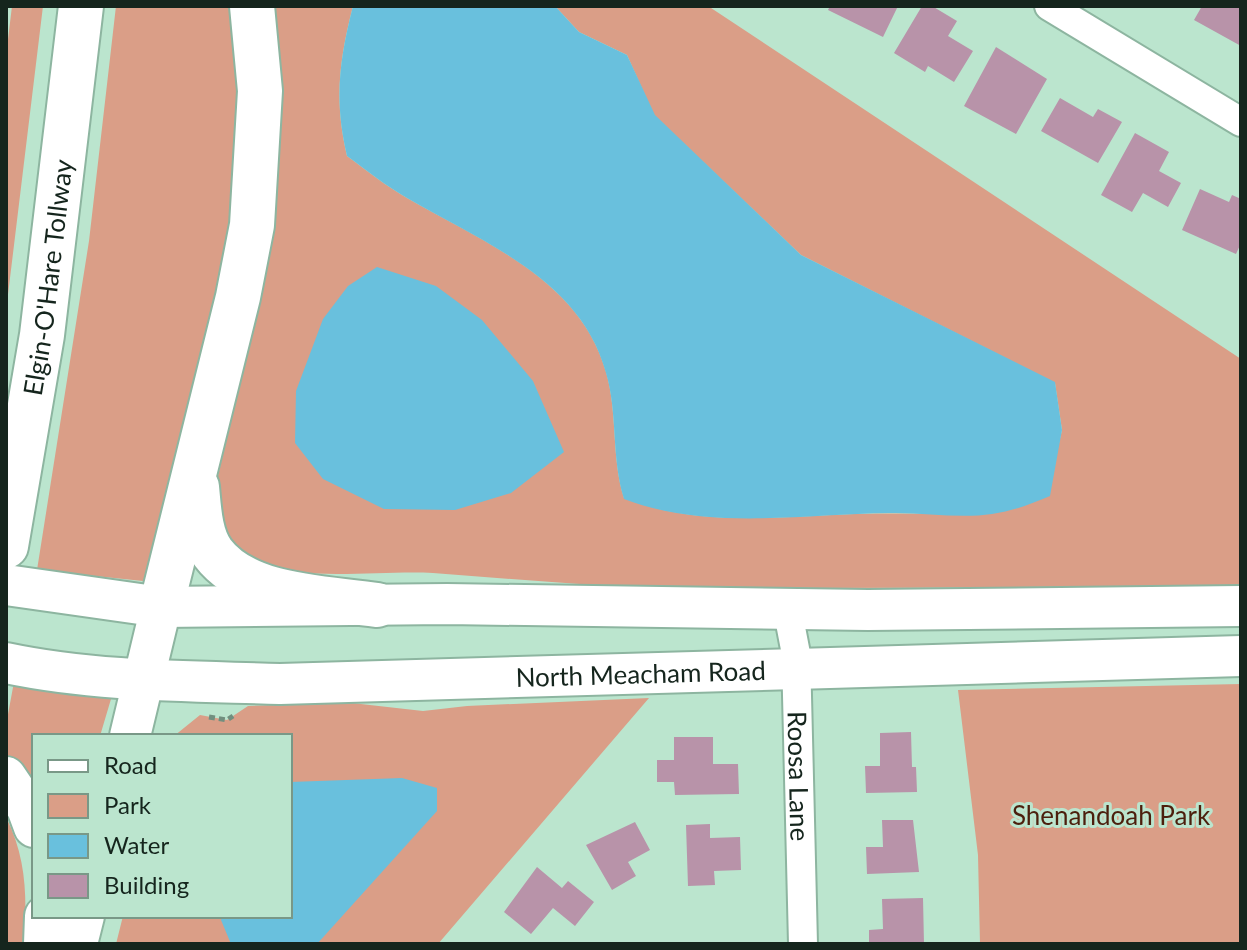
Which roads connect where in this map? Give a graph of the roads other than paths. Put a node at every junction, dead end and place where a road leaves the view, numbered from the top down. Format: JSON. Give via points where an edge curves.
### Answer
{"nodes":[{"id":1,"x":81,"y":6,"type":"edge"},
{"id":2,"x":252,"y":6,"type":"edge"},
{"id":3,"x":1049,"y":6,"type":"edge"},
{"id":4,"x":1241,"y":122,"type":"edge"},
{"id":5,"x":195,"y":472,"type":"junction"},
{"id":6,"x":6,"y":546,"type":"edge"},
{"id":7,"x":6,"y":585,"type":"edge"},
{"id":8,"x":377,"y":605,"type":"junction"},
{"id":9,"x":1241,"y":606,"type":"edge"},
{"id":10,"x":161,"y":607,"type":"junction"},
{"id":11,"x":787,"y":607,"type":"junction"},
{"id":12,"x":1241,"y":656,"type":"edge"},
{"id":13,"x":24,"y":667,"type":"edge"},
{"id":14,"x":796,"y":670,"type":"junction"},
{"id":15,"x":144,"y":680,"type":"junction"},
{"id":16,"x":130,"y":734,"type":"edge"},
{"id":17,"x":6,"y":777,"type":"edge"},
{"id":18,"x":32,"y":822,"type":"edge"},
{"id":19,"x":45,"y":918,"type":"edge"},
{"id":20,"x":84,"y":918,"type":"edge"},
{"id":21,"x":44,"y":944,"type":"edge"},
{"id":22,"x":77,"y":944,"type":"edge"},
{"id":23,"x":803,"y":944,"type":"edge"}],
"edges":[{"from":1,"to":6,"type":"highway","name":"Elgin-O'Hare Tollway","via":[[42,335]]},
{"from":2,"to":5,"type":"highway","via":[[260,91],[252,225]]},
{"from":3,"to":4,"type":"street"},
{"from":5,"to":8,"type":"highway","via":[[211,552],[235,576],[277,589]]},
{"from":5,"to":10,"type":"highway"},
{"from":7,"to":10,"type":"main road"},
{"from":8,"to":10,"type":"main road"},
{"from":8,"to":11,"type":"main road"},
{"from":9,"to":11,"type":"main road"},
{"from":10,"to":15,"type":"main road"},
{"from":11,"to":14,"type":"street","name":"Roosa Lane"},
{"from":12,"to":14,"type":"main road","name":"North Meacham Road"},
{"from":13,"to":15,"type":"main road","name":"North Meacham Road"},
{"from":14,"to":15,"type":"main road","name":"North Meacham Road","via":[[280,684]]},
{"from":14,"to":23,"type":"street","name":"Roosa Lane"},
{"from":15,"to":16,"type":"main road"},
{"from":17,"to":18,"type":"main road"},
{"from":19,"to":21,"type":"main road"},
{"from":20,"to":22,"type":"main road"}]}
